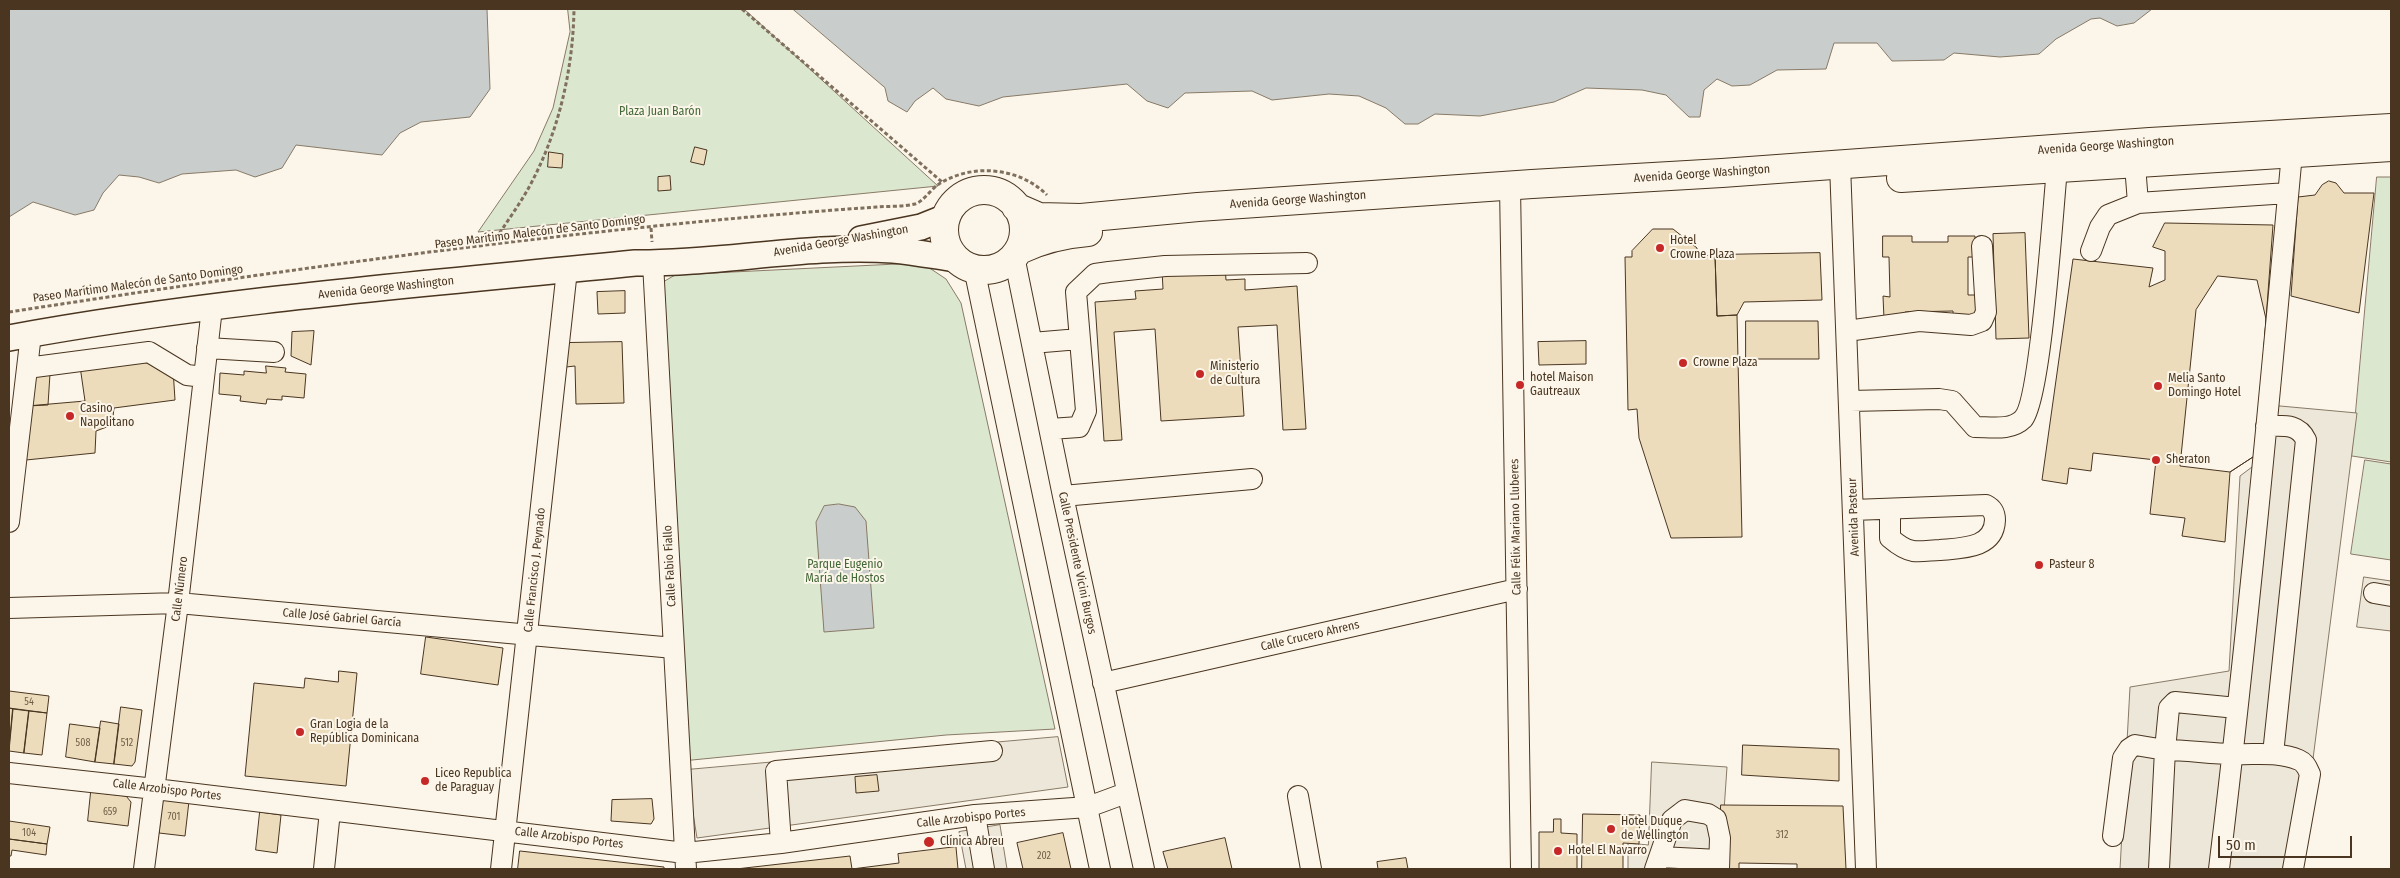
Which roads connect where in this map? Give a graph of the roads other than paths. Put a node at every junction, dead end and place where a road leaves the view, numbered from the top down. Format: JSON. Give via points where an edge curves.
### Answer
{"nodes":[{"id":1,"x":2391,"y":128,"type":"edge"},
{"id":2,"x":2291,"y":144,"type":"junction"},
{"id":3,"x":2391,"y":148,"type":"edge"},
{"id":4,"x":2135,"y":165,"type":"junction"},
{"id":5,"x":2057,"y":169,"type":"junction"},
{"id":6,"x":1841,"y":173,"type":"junction"},
{"id":7,"x":1510,"y":193,"type":"junction"},
{"id":8,"x":2288,"y":193,"type":"junction"},
{"id":9,"x":2138,"y":203,"type":"junction"},
{"id":10,"x":1016,"y":207,"type":"junction"},
{"id":11,"x":946,"y":218,"type":"junction"},
{"id":12,"x":1982,"y":246,"type":"dead end"},
{"id":13,"x":2091,"y":250,"type":"dead end"},
{"id":14,"x":1016,"y":253,"type":"junction"},
{"id":15,"x":765,"y":254,"type":"junction"},
{"id":16,"x":653,"y":263,"type":"junction"},
{"id":17,"x":1307,"y":263,"type":"dead end"},
{"id":18,"x":965,"y":264,"type":"junction"},
{"id":19,"x":566,"y":270,"type":"junction"},
{"id":20,"x":212,"y":308,"type":"junction"},
{"id":21,"x":1847,"y":331,"type":"junction"},
{"id":22,"x":20,"y":336,"type":"edge"},
{"id":23,"x":1079,"y":339,"type":"junction"},
{"id":24,"x":1032,"y":343,"type":"junction"},
{"id":25,"x":207,"y":348,"type":"junction"},
{"id":26,"x":274,"y":352,"type":"dead end"},
{"id":27,"x":27,"y":368,"type":"junction"},
{"id":28,"x":204,"y":377,"type":"junction"},
{"id":29,"x":16,"y":393,"type":"edge"},
{"id":30,"x":1850,"y":401,"type":"junction"},
{"id":31,"x":2266,"y":426,"type":"junction"},
{"id":32,"x":1050,"y":429,"type":"junction"},
{"id":33,"x":12,"y":463,"type":"edge"},
{"id":34,"x":1252,"y":479,"type":"dead end"},
{"id":35,"x":1062,"y":496,"type":"junction"},
{"id":36,"x":1890,"y":509,"type":"junction"},
{"id":37,"x":1854,"y":510,"type":"junction"},
{"id":38,"x":9,"y":522,"type":"edge"},
{"id":39,"x":1518,"y":589,"type":"junction"},
{"id":40,"x":178,"y":603,"type":"junction"},
{"id":41,"x":9,"y":608,"type":"edge"},
{"id":42,"x":528,"y":636,"type":"junction"},
{"id":43,"x":674,"y":648,"type":"junction"},
{"id":44,"x":1103,"y":683,"type":"junction"},
{"id":45,"x":2237,"y":708,"type":"junction"},
{"id":46,"x":2165,"y":750,"type":"junction"},
{"id":47,"x":992,"y":751,"type":"dead end"},
{"id":48,"x":2233,"y":754,"type":"junction"},
{"id":49,"x":2273,"y":754,"type":"junction"},
{"id":50,"x":9,"y":773,"type":"edge"},
{"id":51,"x":155,"y":788,"type":"junction"},
{"id":52,"x":1126,"y":793,"type":"junction"},
{"id":53,"x":1298,"y":796,"type":"dead end"},
{"id":54,"x":1088,"y":807,"type":"junction"},
{"id":55,"x":330,"y":811,"type":"junction"},
{"id":56,"x":975,"y":815,"type":"junction"},
{"id":57,"x":506,"y":830,"type":"junction"},
{"id":58,"x":2113,"y":836,"type":"dead end"},
{"id":59,"x":781,"y":843,"type":"junction"},
{"id":60,"x":685,"y":861,"type":"edge"},
{"id":61,"x":1657,"y":863,"type":"edge"},
{"id":62,"x":1719,"y":865,"type":"edge"},
{"id":63,"x":144,"y":869,"type":"edge"},
{"id":64,"x":324,"y":869,"type":"edge"},
{"id":65,"x":502,"y":869,"type":"edge"},
{"id":66,"x":984,"y":869,"type":"edge"},
{"id":67,"x":1100,"y":869,"type":"edge"},
{"id":68,"x":1144,"y":869,"type":"edge"},
{"id":69,"x":1311,"y":869,"type":"edge"},
{"id":70,"x":1521,"y":869,"type":"edge"},
{"id":71,"x":1866,"y":869,"type":"edge"},
{"id":72,"x":2159,"y":869,"type":"edge"},
{"id":73,"x":2219,"y":869,"type":"edge"},
{"id":74,"x":2293,"y":869,"type":"edge"}],
"edges":[{"from":1,"to":2,"type":"highway","name":"Avenida George Washington"},
{"from":2,"to":3,"type":"highway","name":"Avenida George Washington"},
{"from":2,"to":4,"type":"highway","name":"Avenida George Washington"},
{"from":2,"to":6,"type":"highway","name":"Avenida George Washington"},
{"from":2,"to":8,"type":"street"},
{"from":4,"to":5,"type":"highway","name":"Avenida George Washington"},
{"from":4,"to":9,"type":"street"},
{"from":5,"to":6,"type":"highway","name":"Avenida George Washington"},
{"from":5,"to":30,"type":"street","via":[[2037,368],[2024,418],[2004,428],[1975,427],[1952,401]]},
{"from":6,"to":7,"type":"highway","name":"Avenida George Washington"},
{"from":6,"to":21,"type":"street","name":"Avenida Pasteur"},
{"from":7,"to":10,"type":"highway","name":"Avenida George Washington","via":[[1198,207],[1081,218],[1040,218]]},
{"from":7,"to":14,"type":"highway","name":"Avenida George Washington","via":[[1062,234],[1038,240]]},
{"from":7,"to":39,"type":"street","name":"Calle Félix Mariano Lluberes"},
{"from":8,"to":9,"type":"street"},
{"from":8,"to":31,"type":"street"},
{"from":9,"to":13,"type":"street","via":[[2108,214]]},
{"from":10,"to":11,"type":"highway","via":[[1001,194],[982,190],[956,202]]},
{"from":10,"to":14,"type":"highway","via":[[1024,228]]},
{"from":11,"to":15,"type":"main road","name":"Avenida George Washington","via":[[891,234]]},
{"from":11,"to":18,"type":"highway","via":[[946,243]]},
{"from":12,"to":21,"type":"street","via":[[1986,312],[1982,321],[1971,325],[1919,321]]},
{"from":14,"to":18,"type":"highway","via":[[1008,262],[992,269]]},
{"from":14,"to":24,"type":"street","name":"Calle Presidente Vicini Burgos"},
{"from":15,"to":16,"type":"main road","name":"Avenida George Washington"},
{"from":15,"to":18,"type":"main road","name":"Avenida George Washington","via":[[892,250]]},
{"from":16,"to":19,"type":"main road","name":"Avenida George Washington"},
{"from":16,"to":43,"type":"street","name":"Calle Fabio Fiallo"},
{"from":17,"to":23,"type":"street","via":[[1165,266],[1096,274],[1076,292]]},
{"from":18,"to":54,"type":"street"},
{"from":19,"to":20,"type":"main road","name":"Avenida George Washington"},
{"from":19,"to":42,"type":"street","name":"Calle Francisco J. Peynado"},
{"from":20,"to":22,"type":"main road","name":"Avenida George Washington"},
{"from":20,"to":25,"type":"street","name":"Calle Número"},
{"from":21,"to":30,"type":"street","name":"Avenida Pasteur"},
{"from":22,"to":27,"type":"street"},
{"from":23,"to":24,"type":"street"},
{"from":23,"to":32,"type":"street","via":[[1086,412],[1083,422],[1079,427]]},
{"from":24,"to":32,"type":"street","name":"Calle Presidente Vicini Burgos"},
{"from":25,"to":26,"type":"street"},
{"from":25,"to":28,"type":"street","name":"Calle Número"},
{"from":27,"to":28,"type":"street","via":[[149,352],[187,375]]},
{"from":27,"to":29,"type":"street"},
{"from":28,"to":40,"type":"street","name":"Calle Número"},
{"from":29,"to":33,"type":"street"},
{"from":30,"to":37,"type":"street","name":"Avenida Pasteur"},
{"from":31,"to":45,"type":"street"},
{"from":31,"to":49,"type":"street","via":[[2296,427],[2306,440]]},
{"from":32,"to":35,"type":"street","name":"Calle Presidente Vicini Burgos"},
{"from":33,"to":38,"type":"street"},
{"from":34,"to":35,"type":"street"},
{"from":35,"to":44,"type":"street","name":"Calle Presidente Vicini Burgos"},
{"from":36,"to":36,"type":"street","via":[[1986,505],[1995,516],[1995,526],[1983,542],[1971,548],[1913,552],[1890,538]]},
{"from":36,"to":37,"type":"street"},
{"from":37,"to":71,"type":"street","name":"Avenida Pasteur"},
{"from":39,"to":44,"type":"street","name":"Calle Crucero Ahrens"},
{"from":39,"to":70,"type":"street","name":"Calle Félix Mariano Lluberes"},
{"from":40,"to":41,"type":"street","name":"Calle José Gabriel García"},
{"from":40,"to":42,"type":"street","name":"Calle José Gabriel García"},
{"from":40,"to":51,"type":"street","name":"Calle Número"},
{"from":42,"to":43,"type":"street","name":"Calle José Gabriel García"},
{"from":42,"to":57,"type":"street","name":"Calle Francisco J. Peynado"},
{"from":43,"to":60,"type":"street","name":"Calle Fabio Fiallo"},
{"from":44,"to":52,"type":"street","name":"Calle Presidente Vicini Burgos"},
{"from":45,"to":46,"type":"street","via":[[2175,702],[2168,708]]},
{"from":45,"to":48,"type":"street"},
{"from":46,"to":48,"type":"street"},
{"from":46,"to":58,"type":"street","via":[[2135,746],[2123,758]]},
{"from":46,"to":72,"type":"street"},
{"from":47,"to":59,"type":"street","via":[[776,771]]},
{"from":48,"to":49,"type":"street"},
{"from":48,"to":73,"type":"street"},
{"from":49,"to":74,"type":"street","via":[[2300,760],[2306,764],[2310,774]]},
{"from":50,"to":51,"type":"street","name":"Calle Arzobispo Portes"},
{"from":51,"to":55,"type":"street","name":"Calle Arzobispo Portes"},
{"from":51,"to":63,"type":"street","name":"Calle Número"},
{"from":52,"to":54,"type":"street","name":"Calle Arzobispo Portes"},
{"from":52,"to":68,"type":"street","name":"Calle Presidente Vicini Burgos"},
{"from":53,"to":69,"type":"street"},
{"from":54,"to":56,"type":"street","name":"Calle Arzobispo Portes"},
{"from":54,"to":67,"type":"street"},
{"from":55,"to":57,"type":"street","name":"Calle Arzobispo Portes"},
{"from":55,"to":64,"type":"street"},
{"from":56,"to":59,"type":"street","name":"Calle Arzobispo Portes"},
{"from":56,"to":66,"type":"street"},
{"from":57,"to":60,"type":"street","name":"Calle Arzobispo Portes"},
{"from":57,"to":65,"type":"street","name":"Calle Francisco J. Peynado"},
{"from":59,"to":60,"type":"street","name":"Calle Arzobispo Portes"},
{"from":61,"to":62,"type":"street"},
{"from":61,"to":62,"type":"street","via":[[1672,820],[1685,810],[1708,814],[1716,819],[1720,838]]}]}
